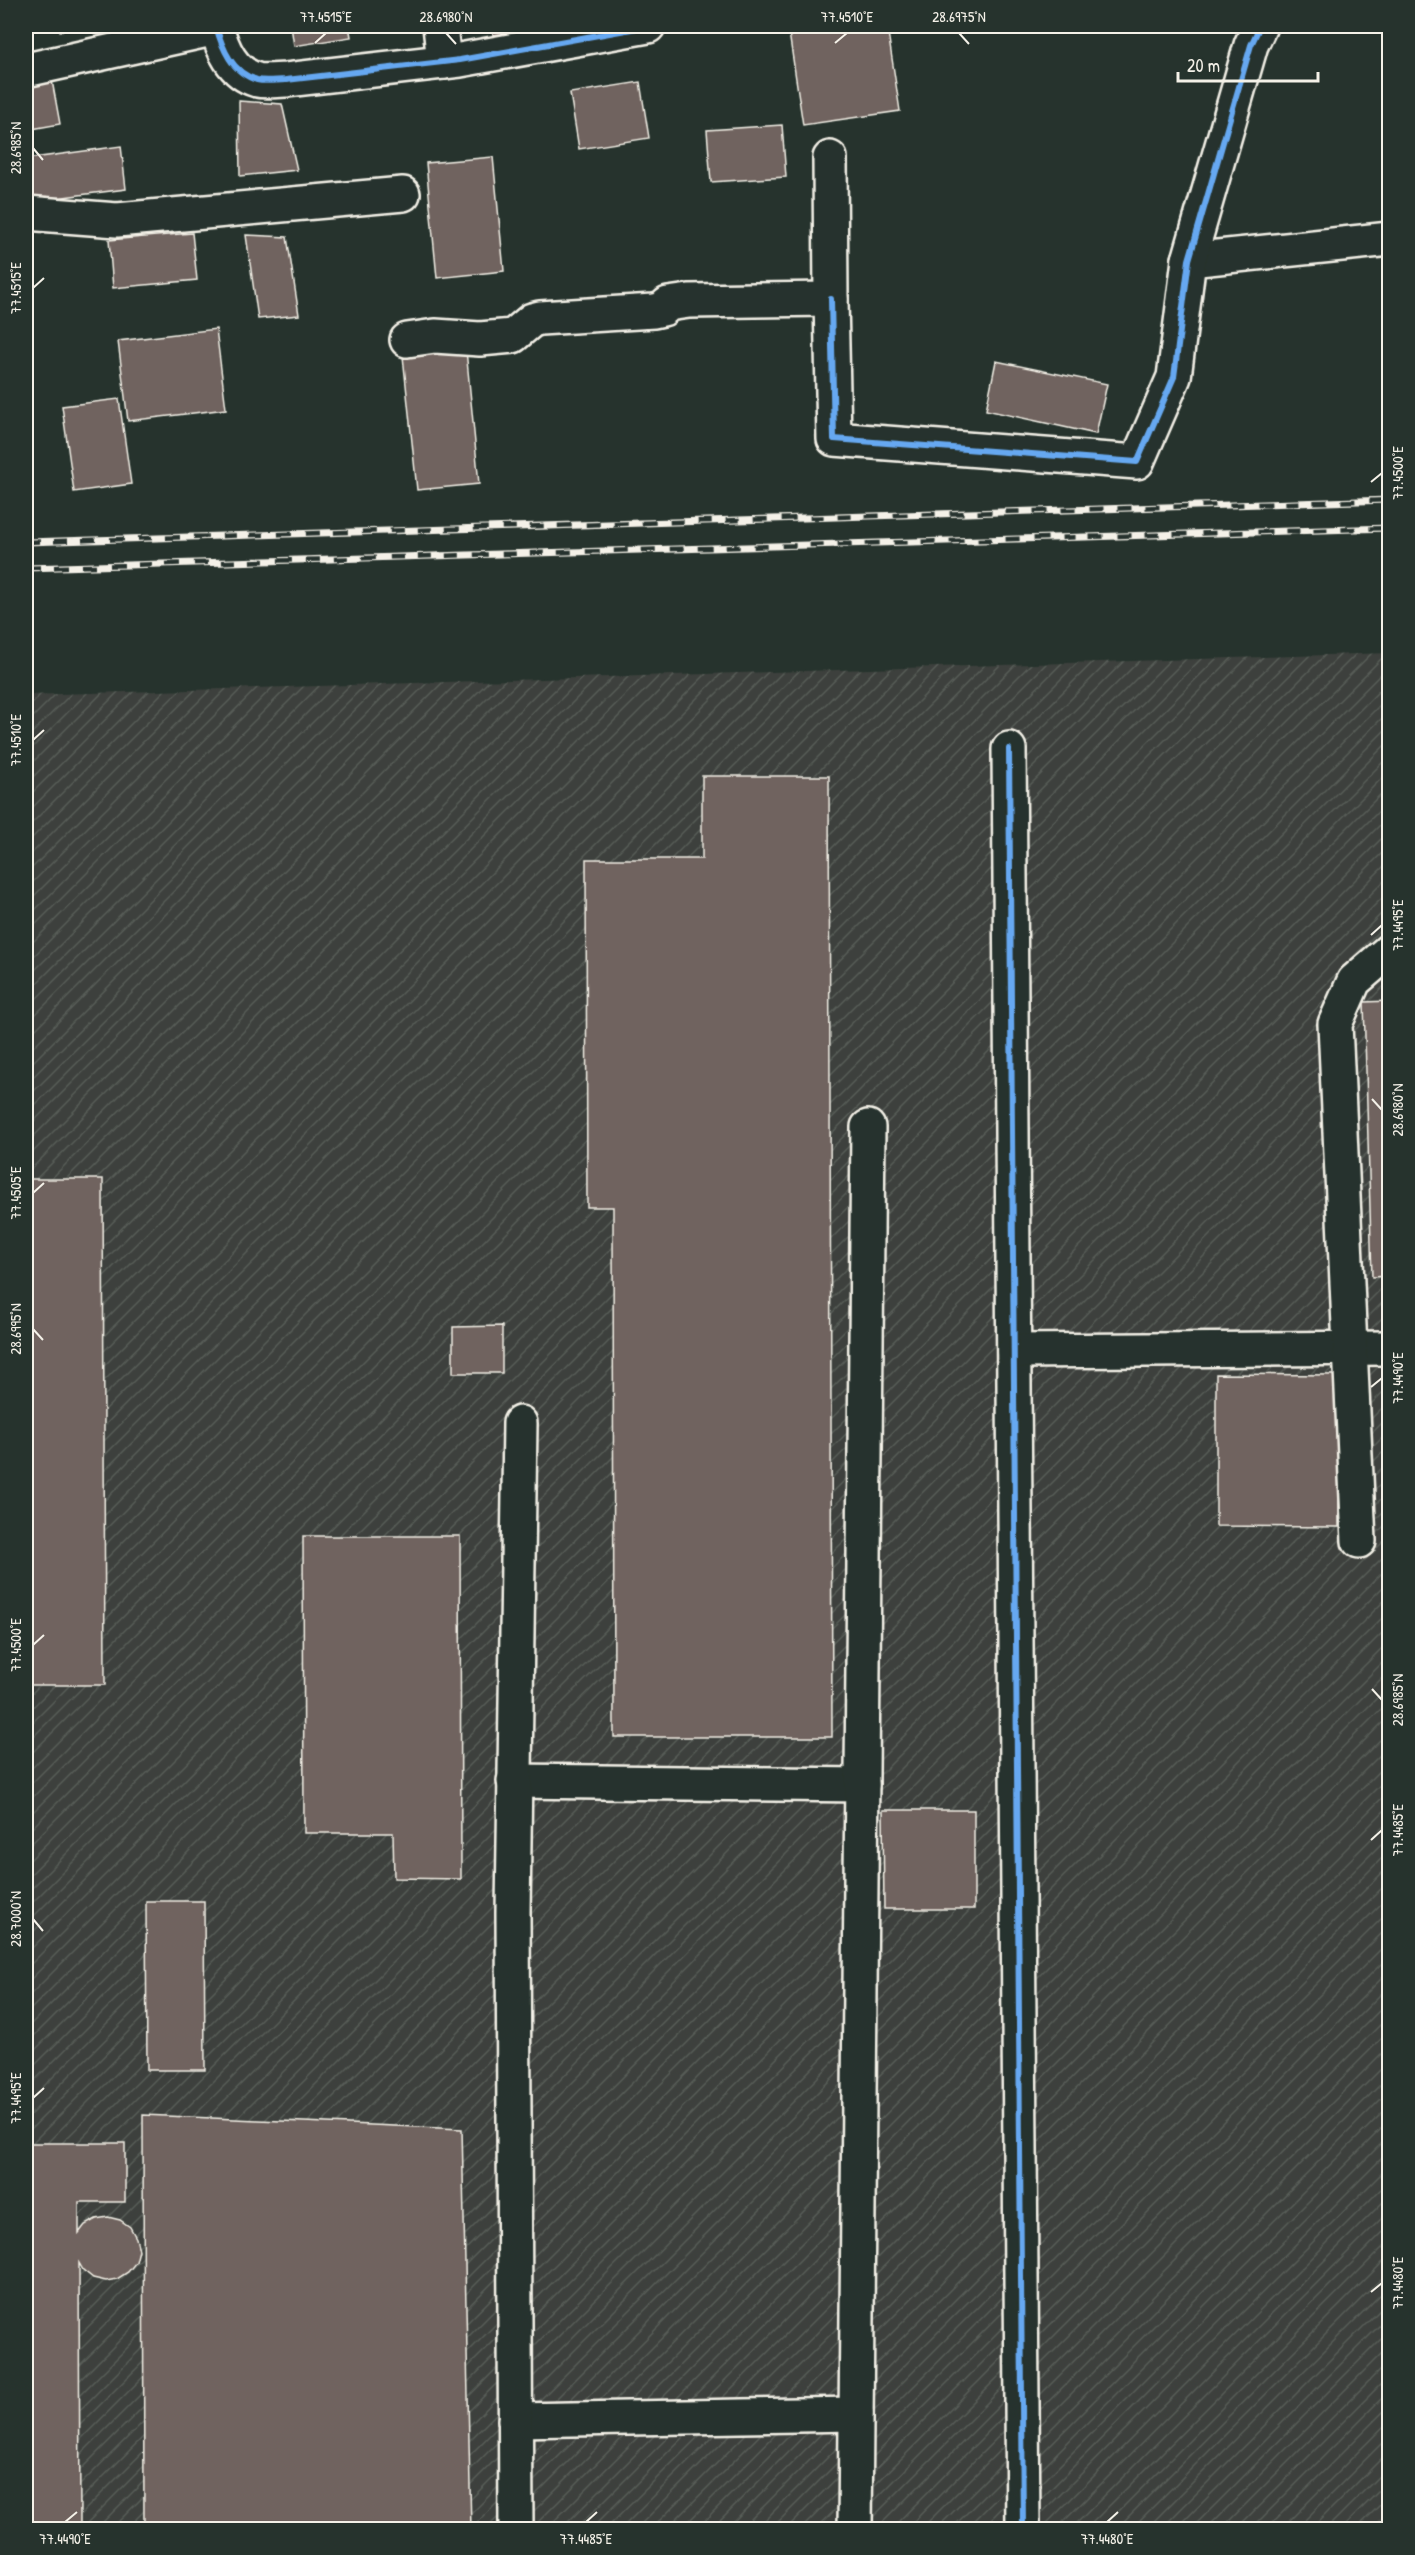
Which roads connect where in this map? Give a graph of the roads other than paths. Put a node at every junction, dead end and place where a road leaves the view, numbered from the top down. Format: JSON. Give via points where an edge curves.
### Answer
{"nodes":[{"id":1,"x":440,"y":26,"type":"edge"},
{"id":2,"x":648,"y":26,"type":"edge"},
{"id":3,"x":1260,"y":26,"type":"edge"},
{"id":4,"x":216,"y":27,"type":"edge"},
{"id":5,"x":444,"y":62,"type":"junction"},
{"id":6,"x":26,"y":70,"type":"edge"},
{"id":7,"x":830,"y":158,"type":"dead end"},
{"id":8,"x":403,"y":194,"type":"dead end"},
{"id":9,"x":26,"y":213,"type":"edge"},
{"id":10,"x":1389,"y":239,"type":"edge"},
{"id":11,"x":1189,"y":260,"type":"junction"},
{"id":12,"x":831,"y":298,"type":"junction"},
{"id":13,"x":407,"y":340,"type":"dead end"},
{"id":14,"x":1009,"y":748,"type":"dead end"},
{"id":15,"x":1389,"y":950,"type":"edge"},
{"id":16,"x":868,"y":1127,"type":"dead end"},
{"id":17,"x":1350,"y":1348,"type":"junction"},
{"id":18,"x":1389,"y":1348,"type":"edge"},
{"id":19,"x":1014,"y":1351,"type":"junction"},
{"id":20,"x":520,"y":1423,"type":"dead end"},
{"id":21,"x":1359,"y":1542,"type":"dead end"},
{"id":22,"x":514,"y":1781,"type":"junction"},
{"id":23,"x":862,"y":1785,"type":"junction"},
{"id":24,"x":856,"y":2414,"type":"junction"},
{"id":25,"x":515,"y":2420,"type":"junction"},
{"id":26,"x":516,"y":2529,"type":"edge"},
{"id":27,"x":855,"y":2529,"type":"edge"},
{"id":28,"x":1023,"y":2529,"type":"edge"}],
"edges":[{"from":1,"to":5,"type":"street"},
{"from":2,"to":5,"type":"street"},
{"from":3,"to":11,"type":"street","via":[[1251,45]]},
{"from":4,"to":5,"type":"street","via":[[226,54],[240,72],[258,80]]},
{"from":4,"to":6,"type":"street"},
{"from":7,"to":12,"type":"street"},
{"from":8,"to":9,"type":"street","via":[[117,220]]},
{"from":10,"to":11,"type":"street"},
{"from":11,"to":12,"type":"street","via":[[1174,377],[1137,462],[834,439]]},
{"from":12,"to":13,"type":"street","via":[[689,301],[654,311],[540,318],[513,336]]},
{"from":14,"to":19,"type":"street"},
{"from":15,"to":17,"type":"street","via":[[1354,981],[1335,1024]]},
{"from":16,"to":23,"type":"street"},
{"from":17,"to":18,"type":"street"},
{"from":17,"to":19,"type":"street"},
{"from":17,"to":21,"type":"street"},
{"from":19,"to":28,"type":"street"},
{"from":20,"to":22,"type":"street"},
{"from":22,"to":23,"type":"street"},
{"from":22,"to":25,"type":"street"},
{"from":23,"to":24,"type":"street"},
{"from":24,"to":25,"type":"street"},
{"from":24,"to":27,"type":"street"},
{"from":25,"to":26,"type":"street"}]}
